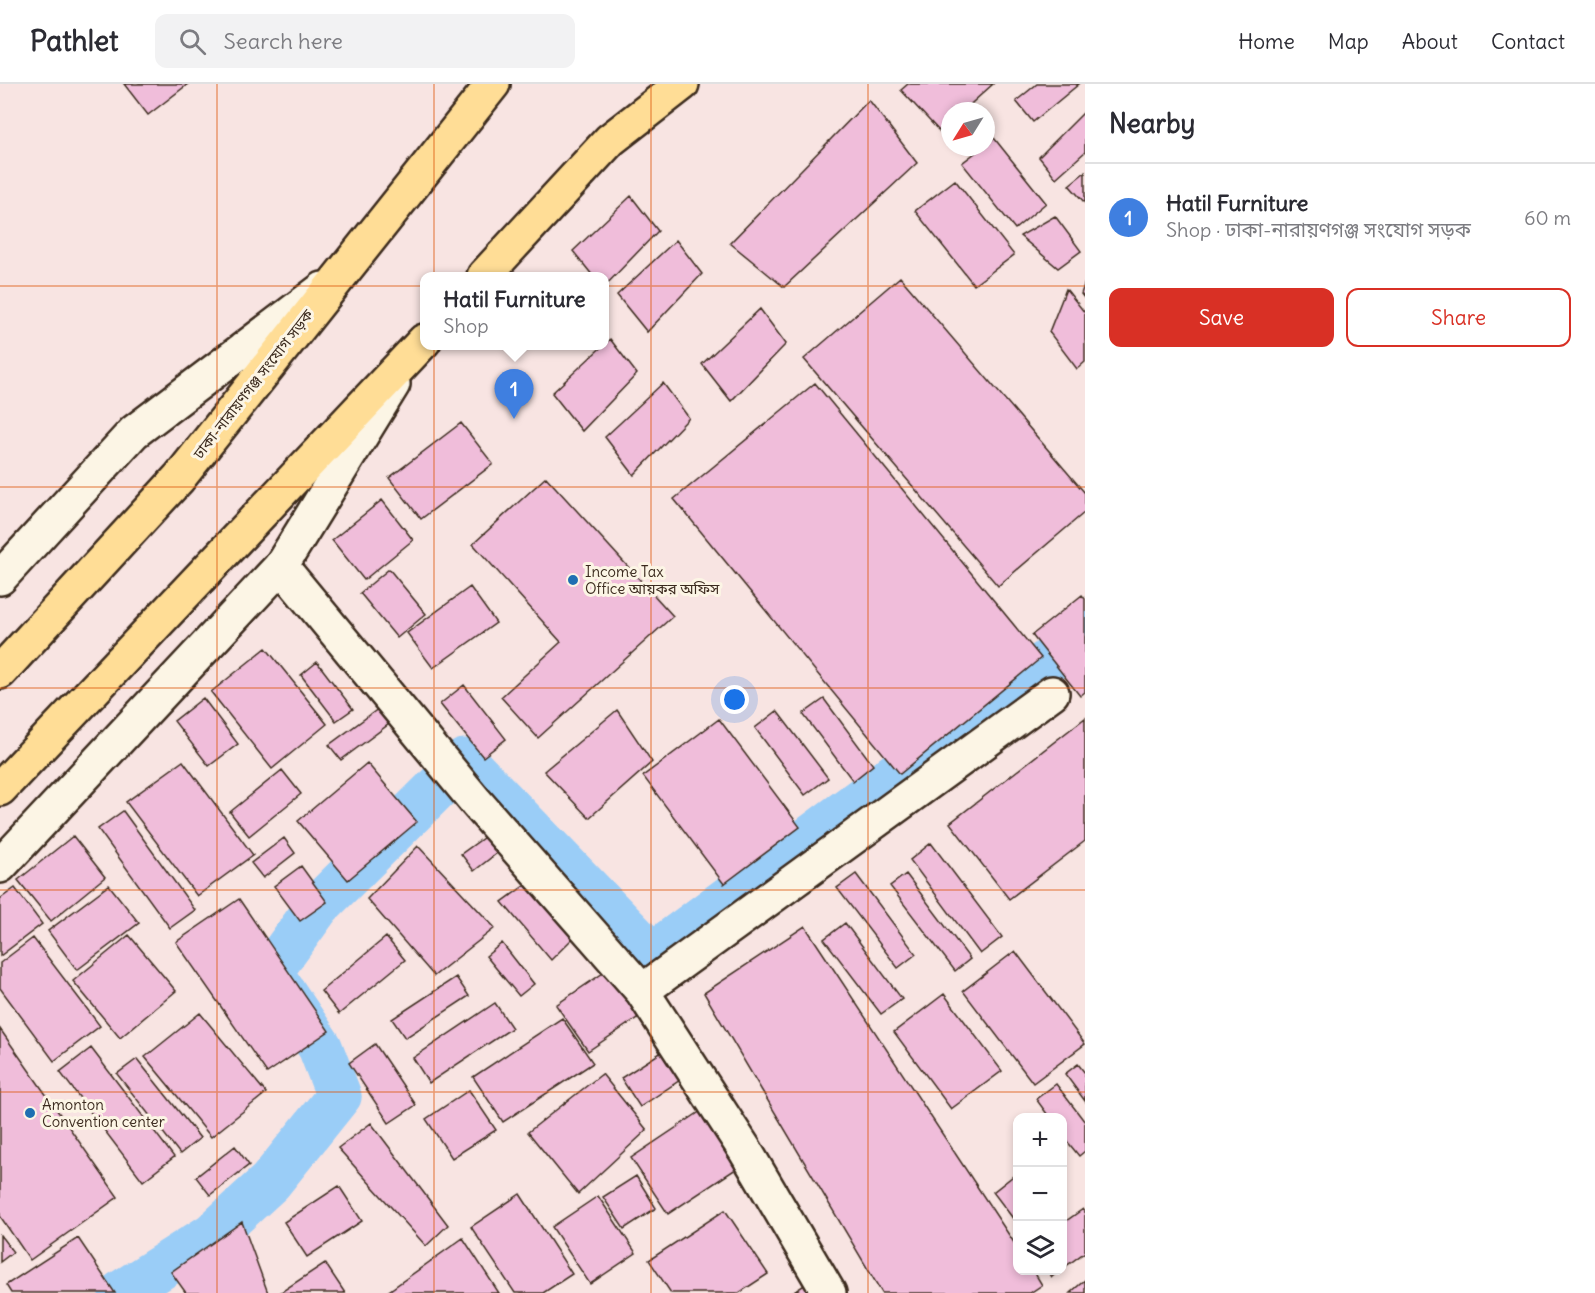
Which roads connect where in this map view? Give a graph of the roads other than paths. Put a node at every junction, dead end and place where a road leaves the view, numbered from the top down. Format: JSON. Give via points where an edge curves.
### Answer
{"nodes":[{"id":1,"x":493,"y":84,"type":"edge"},
{"id":2,"x":682,"y":84,"type":"edge"},
{"id":3,"x":488,"y":272,"type":"edge"},
{"id":4,"x":336,"y":279,"type":"junction"},
{"id":5,"x":417,"y":348,"type":"edge"},
{"id":6,"x":281,"y":566,"type":"junction"},
{"id":7,"x":0,"y":578,"type":"edge"},
{"id":8,"x":0,"y":672,"type":"edge"},
{"id":9,"x":1052,"y":693,"type":"dead end"},
{"id":10,"x":0,"y":789,"type":"edge"},
{"id":11,"x":0,"y":866,"type":"edge"},
{"id":12,"x":642,"y":991,"type":"junction"},
{"id":13,"x":829,"y":1293,"type":"edge"}],
"edges":[{"from":1,"to":4,"type":"main road","name":"ঢাকা-নারায়ণগঞ্জ সংযোগ সড়ক"},
{"from":2,"to":3,"type":"main road","via":[[610,140]]},
{"from":4,"to":7,"type":"street","via":[[134,432]]},
{"from":4,"to":8,"type":"main road","name":"ঢাকা-নারায়ণগঞ্জ সংযোগ সড়ক","via":[[179,478]]},
{"from":5,"to":6,"type":"street"},
{"from":5,"to":10,"type":"main road"},
{"from":6,"to":11,"type":"street"},
{"from":6,"to":12,"type":"street","via":[[476,802]]},
{"from":9,"to":12,"type":"street"},
{"from":12,"to":13,"type":"street","via":[[745,1150]]}]}
